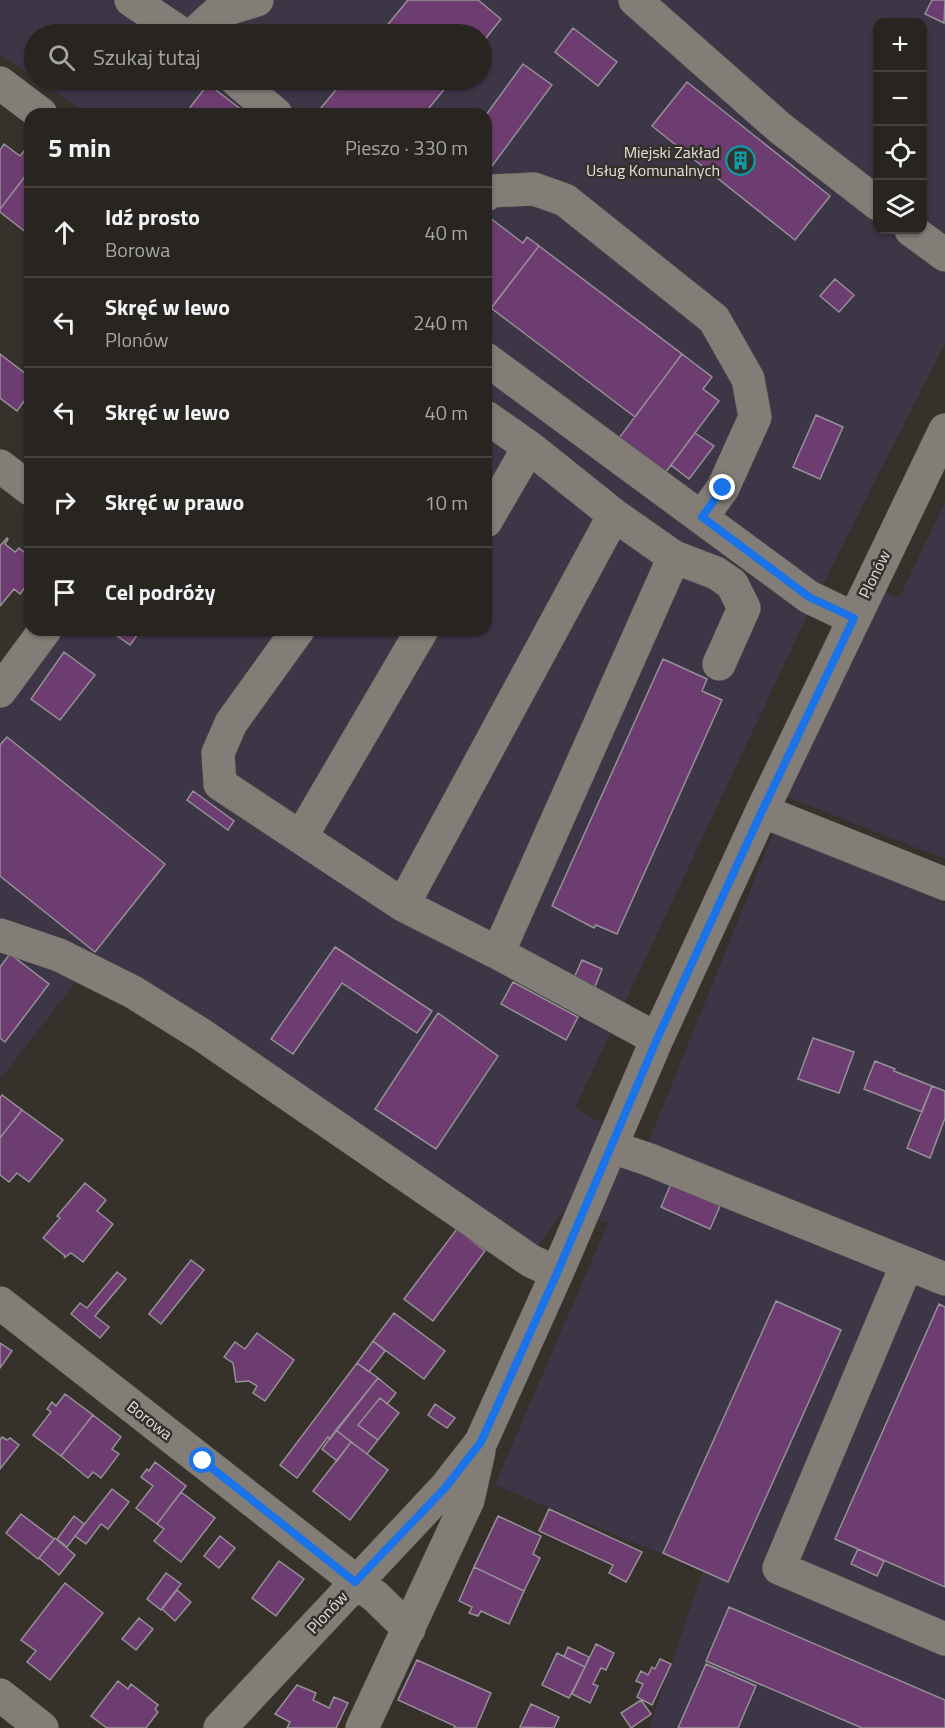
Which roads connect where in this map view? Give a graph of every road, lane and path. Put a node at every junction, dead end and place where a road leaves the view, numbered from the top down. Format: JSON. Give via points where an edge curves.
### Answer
{"nodes":[{"id":1,"x":131,"y":0,"type":"edge"},
{"id":2,"x":257,"y":0,"type":"edge"},
{"id":3,"x":634,"y":0,"type":"edge"},
{"id":4,"x":167,"y":24,"type":"edge"},
{"id":5,"x":205,"y":24,"type":"edge"},
{"id":6,"x":0,"y":82,"type":"edge"},
{"id":7,"x":248,"y":90,"type":"edge"},
{"id":8,"x":33,"y":108,"type":"edge"},
{"id":9,"x":269,"y":108,"type":"edge"},
{"id":10,"x":492,"y":191,"type":"edge"},
{"id":11,"x":873,"y":200,"type":"edge"},
{"id":12,"x":916,"y":234,"type":"edge"},
{"id":13,"x":945,"y":255,"type":"edge"},
{"id":14,"x":492,"y":363,"type":"edge"},
{"id":15,"x":492,"y":421,"type":"edge"},
{"id":16,"x":945,"y":430,"type":"edge"},
{"id":17,"x":529,"y":447,"type":"junction"},
{"id":18,"x":0,"y":466,"type":"edge"},
{"id":19,"x":24,"y":484,"type":"edge"},
{"id":20,"x":492,"y":511,"type":"edge"},
{"id":21,"x":614,"y":515,"type":"junction"},
{"id":22,"x":702,"y":517,"type":"junction"},
{"id":23,"x":674,"y":557,"type":"junction"},
{"id":24,"x":854,"y":618,"type":"junction"},
{"id":25,"x":41,"y":636,"type":"edge"},
{"id":26,"x":294,"y":636,"type":"edge"},
{"id":27,"x":418,"y":636,"type":"edge"},
{"id":28,"x":719,"y":664,"type":"dead end"},
{"id":29,"x":0,"y":692,"type":"edge"},
{"id":30,"x":762,"y":811,"type":"junction"},
{"id":31,"x":301,"y":837,"type":"junction"},
{"id":32,"x":945,"y":884,"type":"edge"},
{"id":33,"x":403,"y":905,"type":"junction"},
{"id":34,"x":0,"y":935,"type":"edge"},
{"id":35,"x":498,"y":953,"type":"junction"},
{"id":36,"x":657,"y":1039,"type":"junction"},
{"id":37,"x":612,"y":1146,"type":"junction"},
{"id":38,"x":907,"y":1264,"type":"junction"},
{"id":39,"x":557,"y":1273,"type":"junction"},
{"id":40,"x":945,"y":1279,"type":"edge"},
{"id":41,"x":0,"y":1304,"type":"edge"},
{"id":42,"x":481,"y":1442,"type":"junction"},
{"id":43,"x":355,"y":1582,"type":"junction"},
{"id":44,"x":409,"y":1629,"type":"junction"},
{"id":45,"x":945,"y":1639,"type":"edge"},
{"id":46,"x":0,"y":1695,"type":"edge"},
{"id":47,"x":42,"y":1728,"type":"edge"},
{"id":48,"x":220,"y":1728,"type":"edge"},
{"id":49,"x":362,"y":1728,"type":"edge"}],
"edges":[{"from":1,"to":4,"type":"street"},
{"from":2,"to":5,"type":"street","via":[[218,12]]},
{"from":3,"to":11,"type":"street","via":[[780,128]]},
{"from":6,"to":8,"type":"street"},
{"from":7,"to":9,"type":"street"},
{"from":10,"to":22,"type":"street","via":[[534,189],[564,200],[714,319],[748,379],[755,417],[723,488]]},
{"from":12,"to":13,"type":"street"},
{"from":14,"to":22,"type":"street"},
{"from":15,"to":17,"type":"street"},
{"from":16,"to":24,"type":"street","name":"Plonów"},
{"from":17,"to":20,"type":"street"},
{"from":17,"to":21,"type":"street"},
{"from":18,"to":19,"type":"street"},
{"from":21,"to":23,"type":"street"},
{"from":21,"to":33,"type":"street"},
{"from":22,"to":24,"type":"street","via":[[809,597]]},
{"from":23,"to":28,"type":"street","via":[[716,573],[732,584],[744,608]]},
{"from":23,"to":35,"type":"street"},
{"from":24,"to":30,"type":"street","name":"Plonów"},
{"from":25,"to":29,"type":"street"},
{"from":26,"to":31,"type":"street","via":[[231,723],[218,753],[220,784]]},
{"from":27,"to":31,"type":"street"},
{"from":30,"to":32,"type":"street"},
{"from":30,"to":36,"type":"street","name":"Plonów"},
{"from":31,"to":33,"type":"street"},
{"from":33,"to":35,"type":"street"},
{"from":34,"to":39,"type":"street","via":[[59,955],[133,992],[202,1035],[531,1261]]},
{"from":35,"to":36,"type":"street"},
{"from":36,"to":37,"type":"street","name":"Plonów"},
{"from":37,"to":38,"type":"street"},
{"from":37,"to":39,"type":"street","name":"Plonów"},
{"from":38,"to":40,"type":"street"},
{"from":38,"to":45,"type":"street","via":[[779,1568]]},
{"from":39,"to":42,"type":"street","name":"Plonów"},
{"from":41,"to":43,"type":"street","name":"Borowa"},
{"from":42,"to":43,"type":"street","name":"Plonów","via":[[445,1488]]},
{"from":42,"to":44,"type":"street","name":"Plonów","via":[[468,1500]]},
{"from":43,"to":44,"type":"street","name":"Borowa"},
{"from":43,"to":48,"type":"street","name":"Plonów"},
{"from":44,"to":49,"type":"street","name":"Plonów"},
{"from":46,"to":47,"type":"street"}]}
